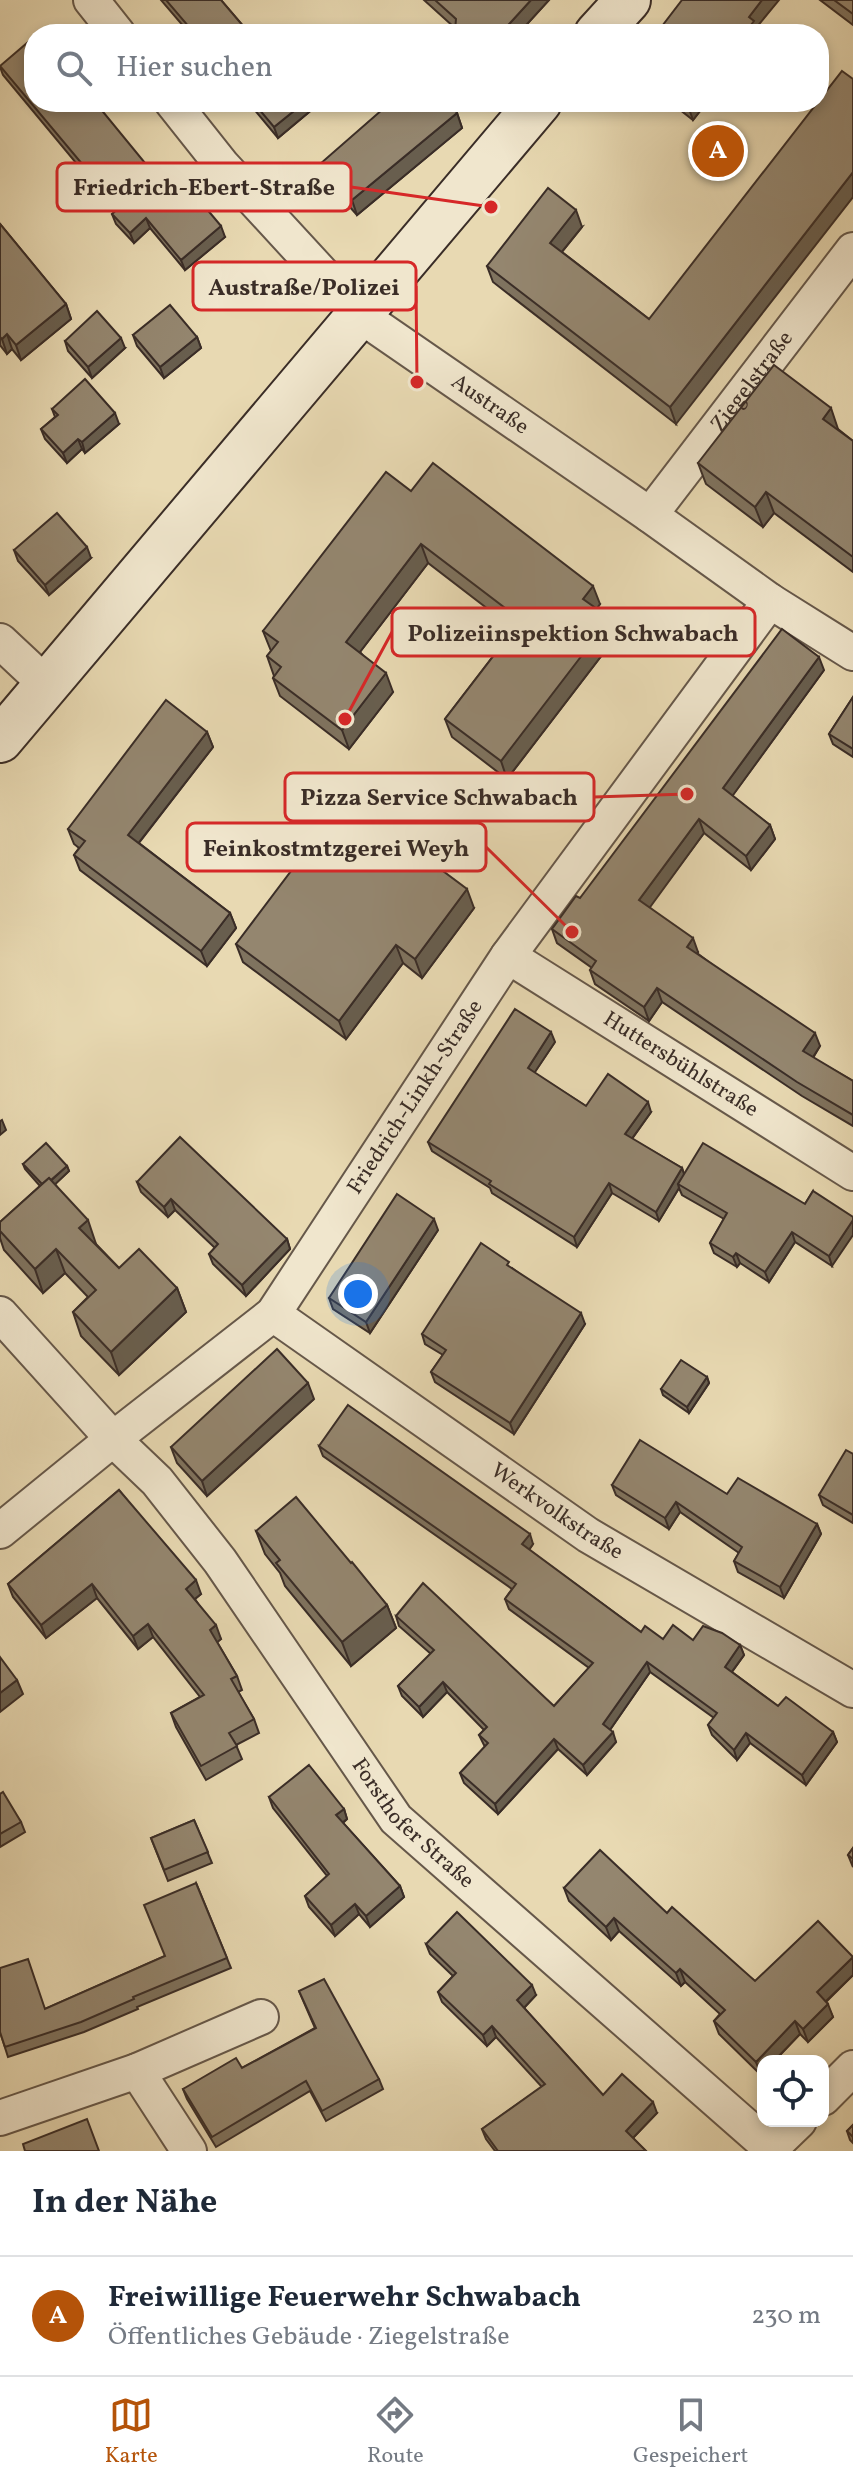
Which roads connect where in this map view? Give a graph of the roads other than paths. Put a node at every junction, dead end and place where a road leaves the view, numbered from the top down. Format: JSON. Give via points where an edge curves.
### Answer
{"nodes":[{"id":1,"x":91,"y":0,"type":"edge"},
{"id":2,"x":628,"y":0,"type":"edge"},
{"id":3,"x":110,"y":24,"type":"edge"},
{"id":4,"x":606,"y":24,"type":"edge"},
{"id":5,"x":180,"y":112,"type":"edge"},
{"id":6,"x":531,"y":112,"type":"edge"},
{"id":7,"x":853,"y":250,"type":"edge"},
{"id":8,"x":361,"y":316,"type":"junction"},
{"id":9,"x":650,"y":515,"type":"junction"},
{"id":10,"x":770,"y":601,"type":"junction"},
{"id":11,"x":0,"y":641,"type":"edge"},
{"id":12,"x":853,"y":653,"type":"edge"},
{"id":13,"x":46,"y":684,"type":"junction"},
{"id":14,"x":0,"y":740,"type":"edge"},
{"id":15,"x":508,"y":956,"type":"junction"},
{"id":16,"x":853,"y":1173,"type":"edge"},
{"id":17,"x":0,"y":1314,"type":"edge"},
{"id":18,"x":273,"y":1314,"type":"junction"},
{"id":19,"x":113,"y":1439,"type":"junction"},
{"id":20,"x":0,"y":1531,"type":"edge"},
{"id":21,"x":853,"y":1690,"type":"edge"},
{"id":22,"x":261,"y":2017,"type":"dead end"},
{"id":23,"x":853,"y":2068,"type":"edge"},
{"id":24,"x":137,"y":2071,"type":"junction"},
{"id":25,"x":829,"y":2092,"type":"edge"},
{"id":26,"x":0,"y":2118,"type":"edge"},
{"id":27,"x":793,"y":2127,"type":"edge"},
{"id":28,"x":771,"y":2150,"type":"edge"},
{"id":29,"x":189,"y":2151,"type":"edge"}],
"edges":[{"from":1,"to":3,"type":"street"},
{"from":2,"to":4,"type":"street"},
{"from":5,"to":8,"type":"street","name":"Austraße"},
{"from":6,"to":8,"type":"street"},
{"from":7,"to":9,"type":"street","name":"Ziegelstraße"},
{"from":8,"to":9,"type":"street","name":"Austraße"},
{"from":8,"to":13,"type":"street"},
{"from":9,"to":10,"type":"street","name":"Austraße"},
{"from":10,"to":12,"type":"street","name":"Austraße"},
{"from":10,"to":15,"type":"street","name":"Friedrich-Linkh-Straße"},
{"from":11,"to":13,"type":"street"},
{"from":13,"to":14,"type":"street"},
{"from":15,"to":16,"type":"street","name":"Huttersbühlstraße"},
{"from":15,"to":18,"type":"street","name":"Friedrich-Linkh-Straße"},
{"from":17,"to":19,"type":"street","name":"Forsthofer Straße"},
{"from":18,"to":19,"type":"street","name":"Friedrich-Linkh-Straße"},
{"from":18,"to":21,"type":"street","name":"Werkvolkstraße","via":[[588,1535]]},
{"from":19,"to":20,"type":"street","name":"Friedrich-Linkh-Straße"},
{"from":19,"to":28,"type":"street","name":"Forsthofer Straße","via":[[157,1481],[220,1561],[396,1819]]},
{"from":22,"to":24,"type":"street"},
{"from":23,"to":25,"type":"street"},
{"from":24,"to":26,"type":"street"},
{"from":24,"to":29,"type":"street"},
{"from":27,"to":28,"type":"street"}]}
